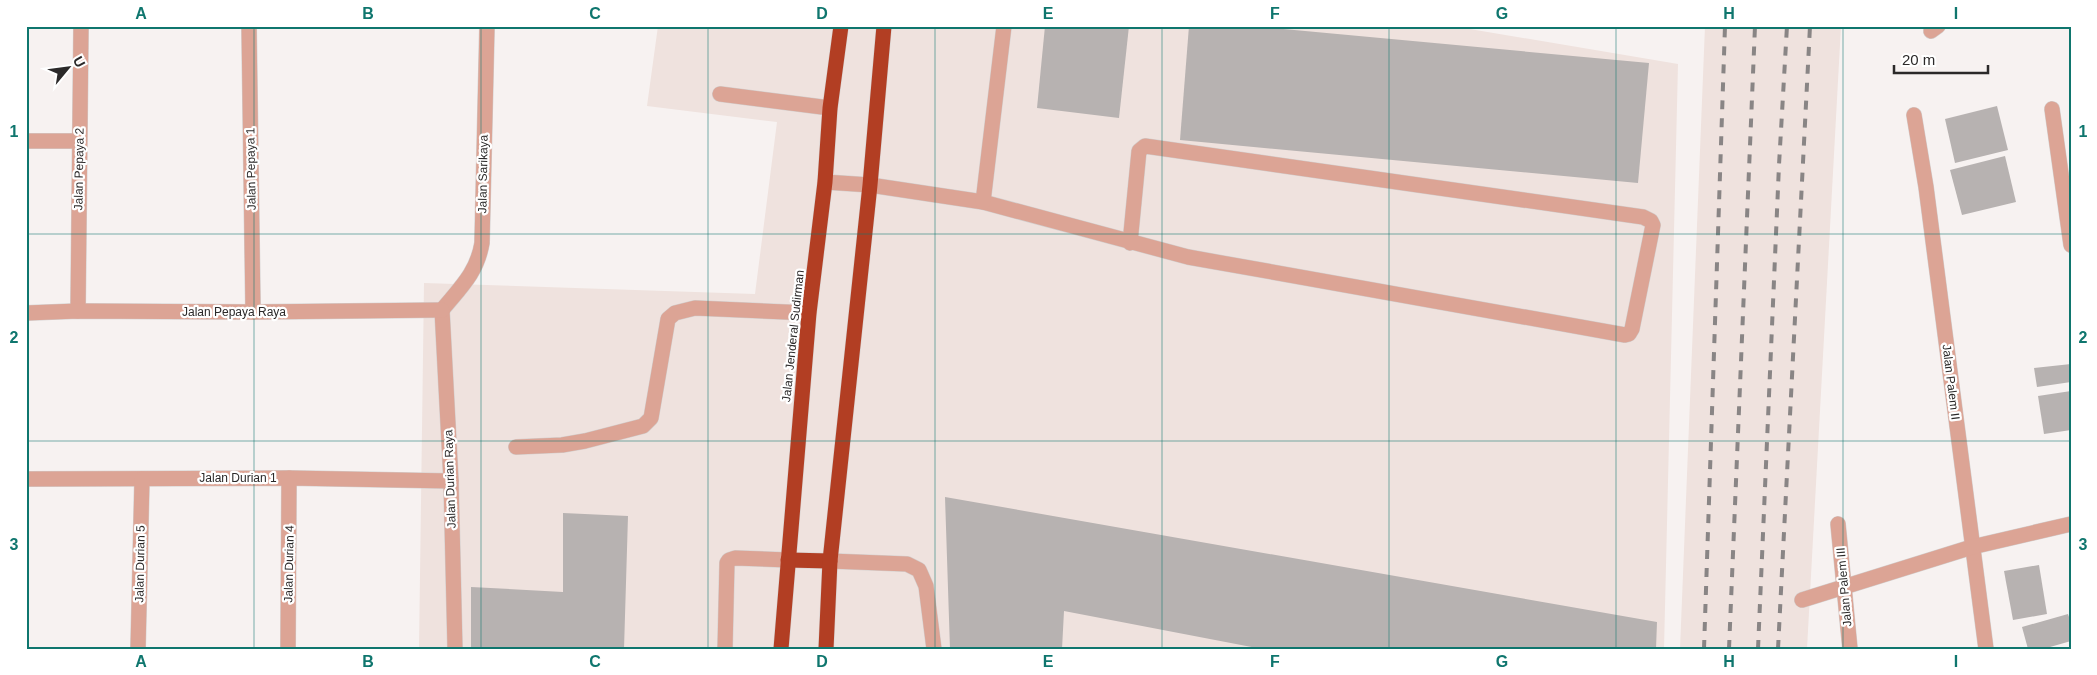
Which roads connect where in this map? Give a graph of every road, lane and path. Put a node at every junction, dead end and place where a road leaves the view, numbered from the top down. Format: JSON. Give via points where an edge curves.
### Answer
{"nodes":[{"id":1,"x":81,"y":26,"type":"edge"},
{"id":2,"x":249,"y":26,"type":"edge"},
{"id":3,"x":487,"y":26,"type":"edge"},
{"id":4,"x":841,"y":26,"type":"edge"},
{"id":5,"x":884,"y":26,"type":"edge"},
{"id":6,"x":1004,"y":26,"type":"edge"},
{"id":7,"x":720,"y":94,"type":"dead end"},
{"id":8,"x":830,"y":108,"type":"junction"},
{"id":9,"x":2052,"y":109,"type":"dead end"},
{"id":10,"x":1914,"y":115,"type":"dead end"},
{"id":11,"x":26,"y":141,"type":"edge"},
{"id":12,"x":79,"y":141,"type":"junction"},
{"id":13,"x":826,"y":182,"type":"junction"},
{"id":14,"x":870,"y":186,"type":"junction"},
{"id":15,"x":983,"y":202,"type":"junction"},
{"id":16,"x":1130,"y":243,"type":"junction"},
{"id":17,"x":2071,"y":245,"type":"edge"},
{"id":18,"x":442,"y":310,"type":"junction"},
{"id":19,"x":78,"y":311,"type":"junction"},
{"id":20,"x":253,"y":312,"type":"junction"},
{"id":21,"x":26,"y":313,"type":"edge"},
{"id":22,"x":809,"y":313,"type":"junction"},
{"id":23,"x":516,"y":447,"type":"dead end"},
{"id":24,"x":290,"y":478,"type":"junction"},
{"id":25,"x":26,"y":479,"type":"edge"},
{"id":26,"x":142,"y":479,"type":"junction"},
{"id":27,"x":451,"y":481,"type":"junction"},
{"id":28,"x":1838,"y":524,"type":"dead end"},
{"id":29,"x":2071,"y":524,"type":"edge"},
{"id":30,"x":1972,"y":547,"type":"junction"},
{"id":31,"x":788,"y":560,"type":"junction"},
{"id":32,"x":830,"y":561,"type":"junction"},
{"id":33,"x":1844,"y":585,"type":"junction"},
{"id":34,"x":1802,"y":600,"type":"dead end"},
{"id":35,"x":138,"y":649,"type":"edge"},
{"id":36,"x":288,"y":649,"type":"edge"},
{"id":37,"x":455,"y":649,"type":"edge"},
{"id":38,"x":725,"y":649,"type":"edge"},
{"id":39,"x":781,"y":649,"type":"edge"},
{"id":40,"x":826,"y":649,"type":"edge"},
{"id":41,"x":934,"y":649,"type":"edge"},
{"id":42,"x":1850,"y":649,"type":"edge"},
{"id":43,"x":1986,"y":649,"type":"edge"}],
"edges":[{"from":1,"to":12,"type":"street","name":"Jalan Pepaya 2"},
{"from":2,"to":20,"type":"street","name":"Jalan Pepaya 1"},
{"from":3,"to":18,"type":"street","name":"Jalan Sarikaya","via":[[482,243],[473,271]]},
{"from":4,"to":8,"type":"highway","name":"Jalan Jenderal Sudirman"},
{"from":5,"to":14,"type":"highway"},
{"from":6,"to":15,"type":"street"},
{"from":7,"to":8,"type":"street"},
{"from":8,"to":13,"type":"highway","name":"Jalan Jenderal Sudirman"},
{"from":9,"to":17,"type":"street"},
{"from":10,"to":30,"type":"street","name":"Jalan Palem II"},
{"from":11,"to":12,"type":"street"},
{"from":12,"to":19,"type":"street","name":"Jalan Pepaya 2"},
{"from":13,"to":14,"type":"street"},
{"from":13,"to":22,"type":"highway","name":"Jalan Jenderal Sudirman"},
{"from":14,"to":15,"type":"street"},
{"from":14,"to":32,"type":"highway"},
{"from":15,"to":16,"type":"street"},
{"from":16,"to":16,"type":"street","via":[[1140,150],[1145,146],[1644,217],[1653,225],[1632,329],[1625,335],[1188,257]]},
{"from":18,"to":20,"type":"street","name":"Jalan Pepaya Raya"},
{"from":18,"to":27,"type":"street","name":"Jalan Durian Raya"},
{"from":19,"to":20,"type":"street","name":"Jalan Pepaya Raya"},
{"from":19,"to":21,"type":"street","name":"Jalan Pepaya Raya"},
{"from":22,"to":23,"type":"street","via":[[695,308],[675,313],[668,319],[651,418],[644,426],[577,442]]},
{"from":22,"to":31,"type":"highway","name":"Jalan Jenderal Sudirman"},
{"from":24,"to":26,"type":"street","name":"Jalan Durian 1"},
{"from":24,"to":27,"type":"street","name":"Jalan Durian 1"},
{"from":24,"to":36,"type":"street","name":"Jalan Durian 4"},
{"from":25,"to":26,"type":"street","name":"Jalan Durian 1"},
{"from":26,"to":35,"type":"street","name":"Jalan Durian 5"},
{"from":27,"to":37,"type":"street","name":"Jalan Durian Raya"},
{"from":28,"to":33,"type":"street","name":"Jalan Palem III"},
{"from":29,"to":30,"type":"street"},
{"from":30,"to":33,"type":"street"},
{"from":30,"to":43,"type":"street","name":"Jalan Palem II"},
{"from":31,"to":32,"type":"highway"},
{"from":31,"to":38,"type":"street","via":[[729,560]]},
{"from":31,"to":39,"type":"highway","name":"Jalan Jenderal Sudirman"},
{"from":32,"to":40,"type":"highway"},
{"from":32,"to":41,"type":"street","via":[[907,564],[919,570],[926,586]]},
{"from":33,"to":34,"type":"street"},
{"from":33,"to":42,"type":"street","name":"Jalan Palem III"}]}
